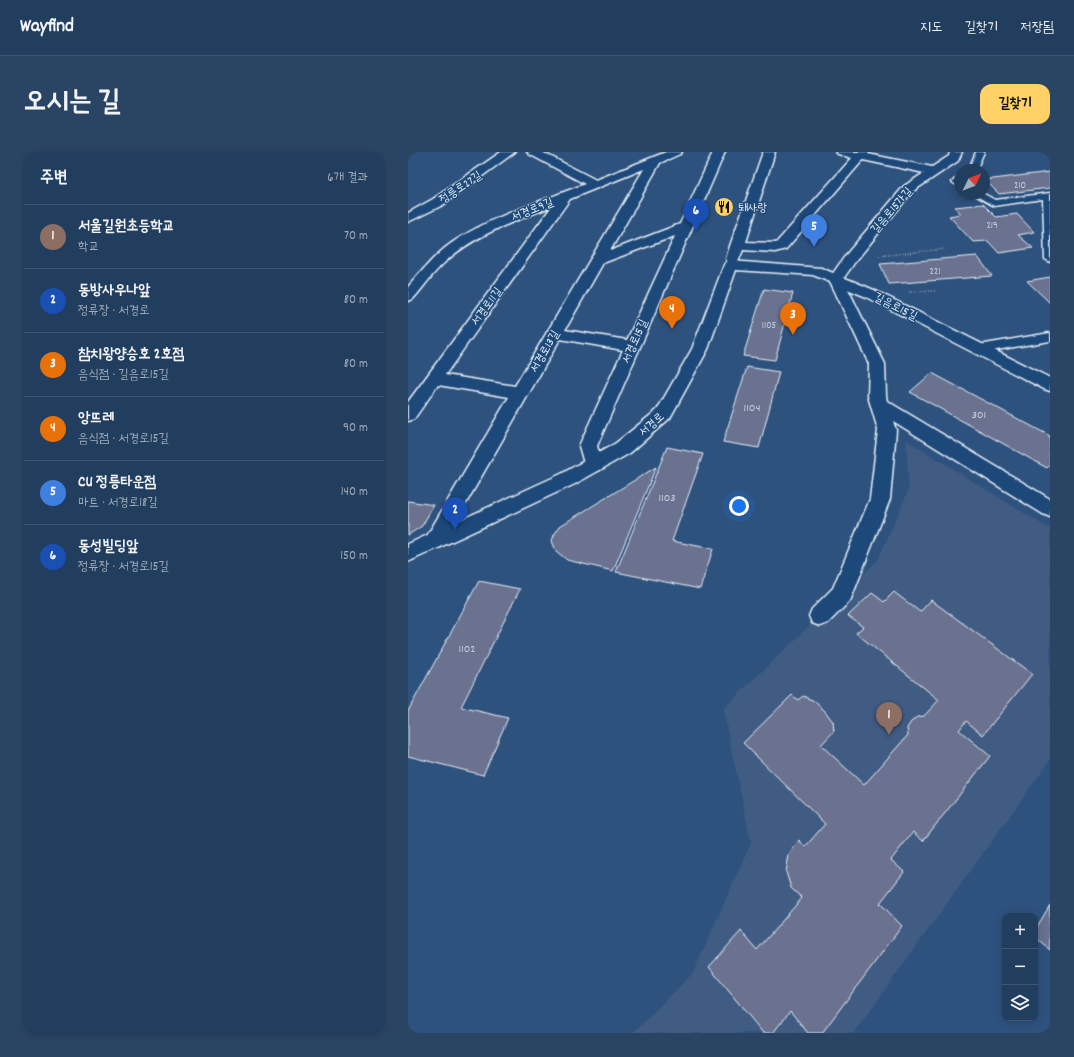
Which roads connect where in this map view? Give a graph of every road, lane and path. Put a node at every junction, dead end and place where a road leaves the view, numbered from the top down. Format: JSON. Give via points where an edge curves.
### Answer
{"nodes":[{"id":1,"x":509,"y":152,"type":"edge"},
{"id":2,"x":533,"y":152,"type":"edge"},
{"id":3,"x":676,"y":152,"type":"edge"},
{"id":4,"x":719,"y":152,"type":"edge"},
{"id":5,"x":770,"y":152,"type":"edge"},
{"id":6,"x":842,"y":152,"type":"edge"},
{"id":7,"x":956,"y":152,"type":"edge"},
{"id":8,"x":980,"y":152,"type":"edge"},
{"id":9,"x":861,"y":154,"type":"edge"},
{"id":10,"x":655,"y":161,"type":"junction"},
{"id":11,"x":975,"y":164,"type":"edge"},
{"id":12,"x":934,"y":171,"type":"junction"},
{"id":13,"x":595,"y":184,"type":"junction"},
{"id":14,"x":564,"y":196,"type":"junction"},
{"id":15,"x":1049,"y":196,"type":"edge"},
{"id":16,"x":990,"y":200,"type":"edge"},
{"id":17,"x":408,"y":218,"type":"edge"},
{"id":18,"x":685,"y":227,"type":"junction"},
{"id":19,"x":737,"y":246,"type":"junction"},
{"id":20,"x":945,"y":249,"type":"dead end"},
{"id":21,"x":850,"y":259,"type":"junction"},
{"id":22,"x":1050,"y":259,"type":"edge"},
{"id":23,"x":596,"y":261,"type":"junction"},
{"id":24,"x":731,"y":265,"type":"junction"},
{"id":25,"x":836,"y":279,"type":"junction"},
{"id":26,"x":410,"y":292,"type":"edge"},
{"id":27,"x":554,"y":333,"type":"junction"},
{"id":28,"x":1050,"y":337,"type":"edge"},
{"id":29,"x":632,"y":346,"type":"junction"},
{"id":30,"x":979,"y":348,"type":"junction"},
{"id":31,"x":434,"y":379,"type":"junction"},
{"id":32,"x":1050,"y":385,"type":"edge"},
{"id":33,"x":520,"y":393,"type":"junction"},
{"id":34,"x":880,"y":406,"type":"junction"},
{"id":35,"x":408,"y":415,"type":"edge"},
{"id":36,"x":593,"y":465,"type":"junction"},
{"id":37,"x":1050,"y":509,"type":"edge"},
{"id":38,"x":434,"y":541,"type":"junction"},
{"id":39,"x":408,"y":553,"type":"edge"},
{"id":40,"x":820,"y":616,"type":"dead end"}],
"edges":[{"from":1,"to":17,"type":"street","name":"정릉로27길","via":[[438,202]]},
{"from":2,"to":13,"type":"street"},
{"from":3,"to":10,"type":"street","name":"서경로9길"},
{"from":4,"to":18,"type":"street","name":"서경로15길"},
{"from":5,"to":19,"type":"street","name":"서경로"},
{"from":6,"to":9,"type":"street"},
{"from":7,"to":12,"type":"street","name":"길음로15가길","via":[[954,158]]},
{"from":8,"to":11,"type":"lane"},
{"from":9,"to":12,"type":"street"},
{"from":9,"to":19,"type":"street","via":[[781,246]]},
{"from":10,"to":13,"type":"street","name":"서경로9길"},
{"from":10,"to":23,"type":"street","name":"서경로13길"},
{"from":12,"to":21,"type":"street","name":"길음로15가길","via":[[908,189]]},
{"from":13,"to":14,"type":"street","name":"서경로9길"},
{"from":14,"to":26,"type":"street","name":"서경로9길","via":[[491,226],[460,243],[438,261]]},
{"from":14,"to":31,"type":"street","name":"서경로11길"},
{"from":15,"to":16,"type":"lane","via":[[994,202]]},
{"from":15,"to":22,"type":"lane"},
{"from":18,"to":23,"type":"street"},
{"from":18,"to":29,"type":"street","name":"서경로15길"},
{"from":19,"to":24,"type":"street","name":"서경로"},
{"from":20,"to":21,"type":"path"},
{"from":21,"to":25,"type":"street","name":"길음로15가길"},
{"from":23,"to":27,"type":"street","name":"서경로13길"},
{"from":24,"to":25,"type":"street","name":"길음로15길","via":[[816,271]]},
{"from":24,"to":36,"type":"street","name":"서경로","via":[[700,349],[664,414],[623,448]]},
{"from":25,"to":30,"type":"street","name":"길음로15길"},
{"from":25,"to":34,"type":"street","via":[[877,364],[877,396]]},
{"from":27,"to":29,"type":"street"},
{"from":27,"to":33,"type":"street","name":"서경로13길"},
{"from":28,"to":30,"type":"lane"},
{"from":29,"to":36,"type":"street","name":"서경로15길","via":[[588,446]]},
{"from":30,"to":32,"type":"street","name":"길음로15길"},
{"from":31,"to":33,"type":"street"},
{"from":31,"to":35,"type":"street","name":"서경로11길"},
{"from":33,"to":38,"type":"street","name":"서경로13길"},
{"from":34,"to":37,"type":"street"},
{"from":34,"to":40,"type":"street","via":[[887,430],[880,499],[842,594]]},
{"from":36,"to":38,"type":"street","name":"서경로"},
{"from":38,"to":39,"type":"street","name":"서경로"}]}
